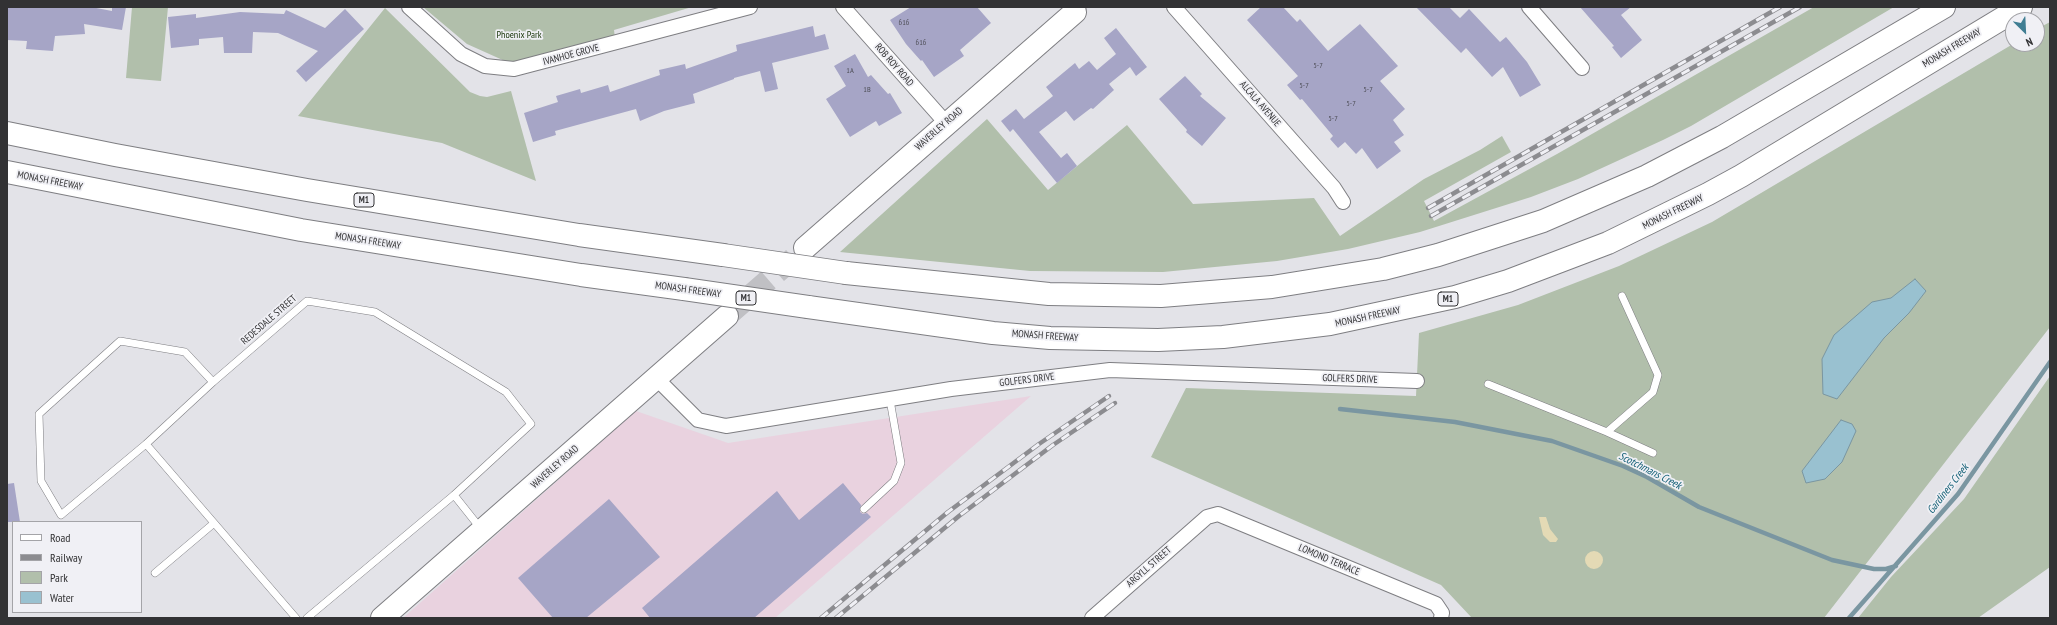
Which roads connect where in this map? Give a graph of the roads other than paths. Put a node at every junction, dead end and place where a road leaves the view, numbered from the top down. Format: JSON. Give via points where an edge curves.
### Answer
{"nodes":[{"id":1,"x":409,"y":7,"type":"edge"},
{"id":2,"x":750,"y":7,"type":"edge"},
{"id":3,"x":843,"y":7,"type":"edge"},
{"id":4,"x":1174,"y":7,"type":"edge"},
{"id":5,"x":1529,"y":7,"type":"edge"},
{"id":6,"x":1944,"y":7,"type":"edge"},
{"id":7,"x":2020,"y":7,"type":"edge"},
{"id":8,"x":1075,"y":12,"type":"dead end"},
{"id":9,"x":1582,"y":68,"type":"dead end"},
{"id":10,"x":946,"y":123,"type":"junction"},
{"id":11,"x":7,"y":133,"type":"edge"},
{"id":12,"x":7,"y":172,"type":"edge"},
{"id":13,"x":1343,"y":202,"type":"dead end"},
{"id":14,"x":805,"y":248,"type":"tunnel mouth"},
{"id":15,"x":1622,"y":296,"type":"dead end"},
{"id":16,"x":728,"y":316,"type":"tunnel mouth"},
{"id":17,"x":657,"y":379,"type":"junction"},
{"id":18,"x":1417,"y":381,"type":"dead end"},
{"id":19,"x":212,"y":382,"type":"junction"},
{"id":20,"x":1488,"y":384,"type":"dead end"},
{"id":21,"x":890,"y":400,"type":"junction"},
{"id":22,"x":1607,"y":432,"type":"junction"},
{"id":23,"x":146,"y":444,"type":"junction"},
{"id":24,"x":1653,"y":453,"type":"dead end"},
{"id":25,"x":454,"y":495,"type":"junction"},
{"id":26,"x":864,"y":508,"type":"dead end"},
{"id":27,"x":1207,"y":517,"type":"joint"},
{"id":28,"x":213,"y":524,"type":"junction"},
{"id":29,"x":482,"y":529,"type":"junction"},
{"id":30,"x":155,"y":573,"type":"dead end"},
{"id":31,"x":296,"y":618,"type":"edge"},
{"id":32,"x":307,"y":618,"type":"edge"},
{"id":33,"x":382,"y":618,"type":"edge"},
{"id":34,"x":1092,"y":618,"type":"edge"},
{"id":35,"x":1441,"y":618,"type":"edge"}],
"edges":[{"from":1,"to":2,"type":"street","name":"IVANHOE GROVE","via":[[461,54],[485,66],[514,69]]},
{"from":3,"to":10,"type":"street","name":"ROB ROY ROAD"},
{"from":4,"to":13,"type":"street","name":"ALCALA AVENUE","via":[[1334,188]]},
{"from":5,"to":9,"type":"street"},
{"from":6,"to":11,"type":"main road","number":"M1","bridge":true,"via":[[1722,137],[1647,176],[1543,221],[1438,255],[1383,269],[1272,287],[1216,293],[1147,296],[1049,294],[846,273],[579,235],[307,190]]},
{"from":7,"to":12,"type":"main road","name":"MONASH FREEWAY","number":"M1","bridge":true,"via":[[1741,176],[1601,246],[1508,281],[1455,297],[1330,324],[1223,337],[1158,340],[1057,338],[993,333],[581,275],[301,230]]},
{"from":8,"to":10,"type":"main road","name":"WAVERLEY ROAD"},
{"from":10,"to":14,"type":"main road","name":"WAVERLEY ROAD"},
{"from":15,"to":22,"type":"lane","via":[[1658,375],[1653,392]]},
{"from":16,"to":17,"type":"main road","name":"WAVERLEY ROAD"},
{"from":17,"to":21,"type":"street","name":"GOLFERS DRIVE","via":[[698,420],[726,426]]},
{"from":17,"to":29,"type":"main road","name":"WAVERLEY ROAD"},
{"from":18,"to":21,"type":"street","name":"GOLFERS DRIVE","via":[[1110,370],[951,389]]},
{"from":19,"to":23,"type":"lane","name":"REDESDALE STREET"},
{"from":19,"to":23,"type":"lane","name":"REDESDALE STREET","via":[[184,352],[120,341],[39,414],[41,481],[61,515]]},
{"from":19,"to":25,"type":"lane","name":"REDESDALE STREET","via":[[307,301],[376,312],[506,392],[531,424]]},
{"from":20,"to":22,"type":"lane"},
{"from":21,"to":26,"type":"lane","via":[[901,463],[894,481]]},
{"from":22,"to":24,"type":"lane"},
{"from":23,"to":28,"type":"lane"},
{"from":25,"to":29,"type":"lane"},
{"from":25,"to":32,"type":"lane"},
{"from":27,"to":34,"type":"street","name":"ARGYLL STREET"},
{"from":27,"to":35,"type":"street","name":"LOMOND TERRACE","via":[[1218,514],[1226,517],[1436,604],[1442,613]]},
{"from":28,"to":30,"type":"lane"},
{"from":28,"to":31,"type":"lane"},
{"from":29,"to":33,"type":"main road","name":"WAVERLEY ROAD"}]}
